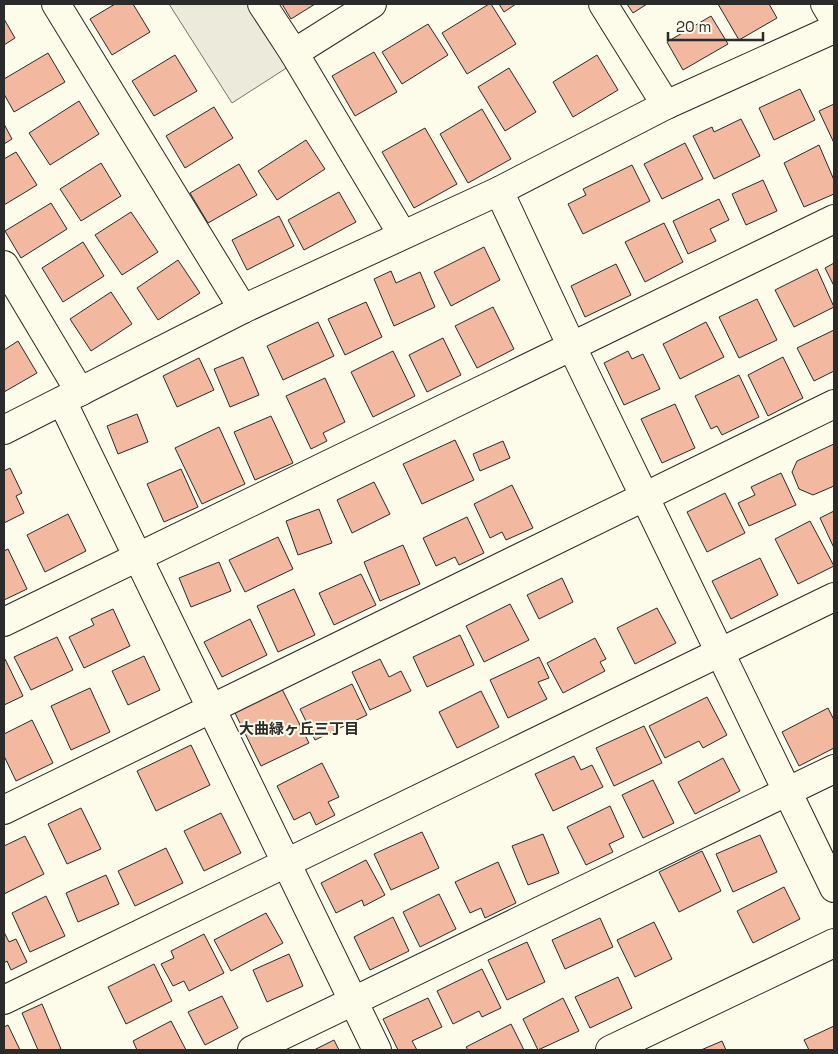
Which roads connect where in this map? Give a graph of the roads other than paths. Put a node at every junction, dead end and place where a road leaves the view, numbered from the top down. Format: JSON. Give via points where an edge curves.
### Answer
{"nodes":[{"id":1,"x":56,"y":4,"type":"edge"},
{"id":2,"x":262,"y":4,"type":"edge"},
{"id":3,"x":372,"y":4,"type":"edge"},
{"id":4,"x":603,"y":4,"type":"edge"},
{"id":5,"x":825,"y":4,"type":"edge"},
{"id":6,"x":834,"y":19,"type":"edge"},
{"id":7,"x":834,"y":29,"type":"edge"},
{"id":8,"x":294,"y":53,"type":"junction"},
{"id":9,"x":666,"y":105,"type":"junction"},
{"id":10,"x":499,"y":191,"type":"junction"},
{"id":11,"x":834,"y":219,"type":"edge"},
{"id":12,"x":402,"y":234,"type":"junction"},
{"id":13,"x":4,"y":265,"type":"edge"},
{"id":14,"x":242,"y":309,"type":"junction"},
{"id":15,"x":572,"y":347,"type":"junction"},
{"id":16,"x":71,"y":397,"type":"junction"},
{"id":17,"x":834,"y":404,"type":"edge"},
{"id":18,"x":4,"y":430,"type":"edge"},
{"id":19,"x":644,"y":497,"type":"junction"},
{"id":20,"x":139,"y":557,"type":"junction"},
{"id":21,"x":834,"y":597,"type":"edge"},
{"id":22,"x":4,"y":622,"type":"edge"},
{"id":23,"x":721,"y":652,"type":"junction"},
{"id":24,"x":212,"y":709,"type":"junction"},
{"id":25,"x":834,"y":769,"type":"edge"},
{"id":26,"x":788,"y":792,"type":"junction"},
{"id":27,"x":4,"y":810,"type":"edge"},
{"id":28,"x":287,"y":864,"type":"junction"},
{"id":29,"x":834,"y":888,"type":"edge"},
{"id":30,"x":834,"y":943,"type":"edge"},
{"id":31,"x":4,"y":1000,"type":"edge"},
{"id":32,"x":353,"y":1001,"type":"junction"},
{"id":33,"x":252,"y":1050,"type":"edge"},
{"id":34,"x":377,"y":1050,"type":"edge"},
{"id":35,"x":610,"y":1050,"type":"edge"}],
"edges":[{"from":1,"to":14,"type":"street"},
{"from":2,"to":8,"type":"street"},
{"from":3,"to":8,"type":"street"},
{"from":4,"to":9,"type":"street"},
{"from":5,"to":6,"type":"street"},
{"from":7,"to":9,"type":"street"},
{"from":8,"to":12,"type":"street"},
{"from":9,"to":10,"type":"street"},
{"from":10,"to":12,"type":"street"},
{"from":10,"to":15,"type":"street"},
{"from":11,"to":15,"type":"street"},
{"from":12,"to":14,"type":"street"},
{"from":13,"to":16,"type":"street"},
{"from":14,"to":16,"type":"street"},
{"from":15,"to":19,"type":"street"},
{"from":15,"to":20,"type":"street"},
{"from":16,"to":18,"type":"street"},
{"from":16,"to":20,"type":"street"},
{"from":17,"to":19,"type":"street"},
{"from":19,"to":23,"type":"street"},
{"from":19,"to":24,"type":"street"},
{"from":20,"to":22,"type":"street"},
{"from":20,"to":24,"type":"street"},
{"from":21,"to":23,"type":"street"},
{"from":23,"to":26,"type":"street"},
{"from":23,"to":28,"type":"street"},
{"from":24,"to":27,"type":"street"},
{"from":24,"to":28,"type":"street"},
{"from":25,"to":26,"type":"street"},
{"from":26,"to":29,"type":"street"},
{"from":26,"to":32,"type":"street"},
{"from":28,"to":31,"type":"street"},
{"from":28,"to":32,"type":"street"},
{"from":30,"to":35,"type":"street"},
{"from":32,"to":33,"type":"street"},
{"from":32,"to":34,"type":"street"}]}
